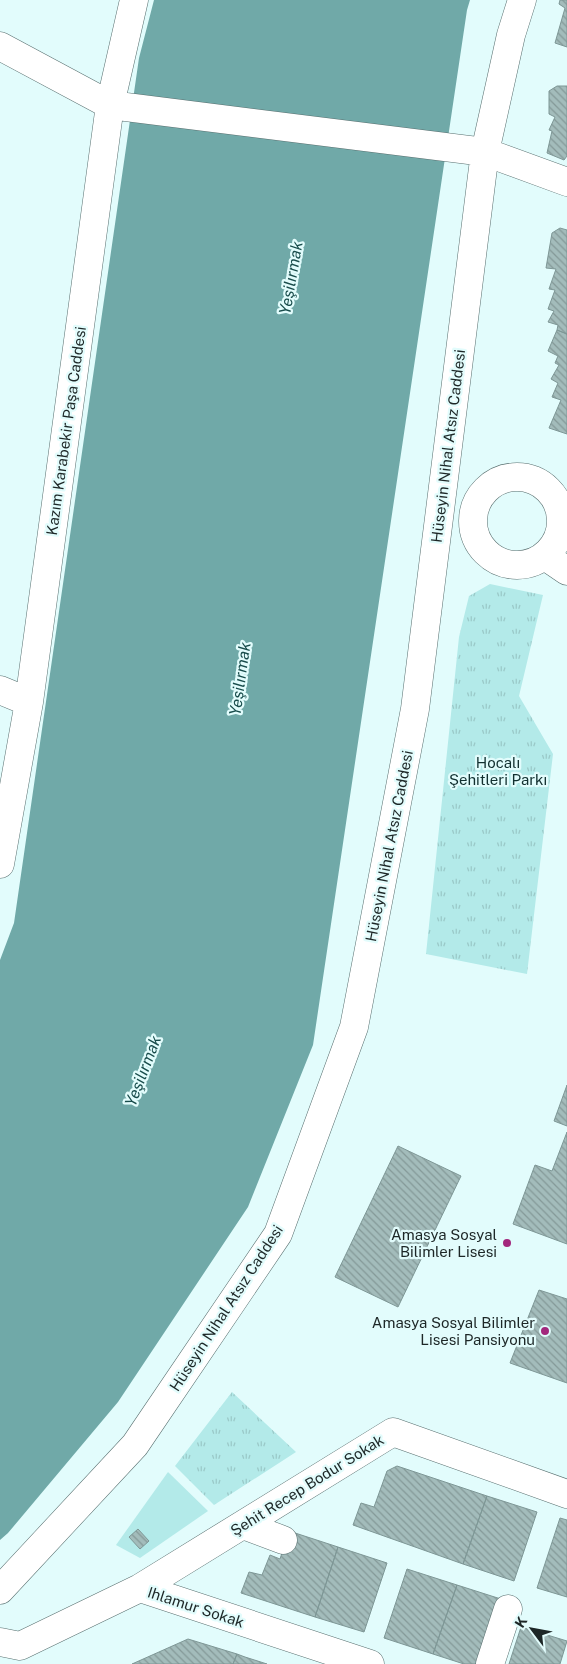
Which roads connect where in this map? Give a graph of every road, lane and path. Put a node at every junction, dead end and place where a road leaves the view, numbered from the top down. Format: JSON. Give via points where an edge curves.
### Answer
{"nodes":[{"id":1,"x":134,"y":0,"type":"edge"},
{"id":2,"x":522,"y":0,"type":"edge"},
{"id":3,"x":0,"y":46,"type":"edge"},
{"id":4,"x":110,"y":104,"type":"junction"},
{"id":5,"x":485,"y":152,"type":"junction"},
{"id":6,"x":567,"y":182,"type":"edge"},
{"id":7,"x":440,"y":510,"type":"junction"},
{"id":8,"x":474,"y":512,"type":"junction"},
{"id":9,"x":564,"y":513,"type":"edge"},
{"id":10,"x":545,"y":556,"type":"junction"},
{"id":11,"x":567,"y":571,"type":"edge"},
{"id":12,"x":0,"y":690,"type":"edge"},
{"id":13,"x":29,"y":702,"type":"junction"},
{"id":14,"x":0,"y":864,"type":"edge"},
{"id":15,"x":567,"y":1494,"type":"edge"},
{"id":16,"x":242,"y":1525,"type":"junction"},
{"id":17,"x":283,"y":1540,"type":"dead end"},
{"id":18,"x":140,"y":1588,"type":"junction"},
{"id":19,"x":0,"y":1590,"type":"edge"},
{"id":20,"x":508,"y":1609,"type":"dead end"},
{"id":21,"x":0,"y":1642,"type":"edge"},
{"id":22,"x":306,"y":1654,"type":"edge"},
{"id":23,"x":370,"y":1664,"type":"edge"},
{"id":24,"x":490,"y":1664,"type":"edge"}],
"edges":[{"from":1,"to":4,"type":"street","name":"Kazım Karabekir Paşa Caddesi"},
{"from":2,"to":5,"type":"street","name":"Hüseyin Nihal Atsız Caddesi"},
{"from":3,"to":4,"type":"street"},
{"from":4,"to":5,"type":"street"},
{"from":4,"to":13,"type":"street","name":"Kazım Karabekir Paşa Caddesi"},
{"from":5,"to":6,"type":"street"},
{"from":5,"to":7,"type":"street","name":"Hüseyin Nihal Atsız Caddesi"},
{"from":7,"to":8,"type":"street"},
{"from":7,"to":19,"type":"street","name":"Hüseyin Nihal Atsız Caddesi","via":[[415,709],[354,1027],[278,1234],[135,1445]]},
{"from":8,"to":9,"type":"street","via":[[482,495],[493,484],[506,478],[521,477],[535,480],[547,488]]},
{"from":8,"to":10,"type":"street","via":[[476,538],[494,560],[522,566]]},
{"from":9,"to":10,"type":"street","via":[[557,542]]},
{"from":10,"to":11,"type":"street"},
{"from":12,"to":13,"type":"street"},
{"from":13,"to":14,"type":"street","name":"Kazım Karabekir Paşa Caddesi"},
{"from":15,"to":16,"type":"street","name":"Şehit Recep Bodur Sokak","via":[[393,1432]]},
{"from":16,"to":17,"type":"street"},
{"from":16,"to":18,"type":"street","name":"Şehit Recep Bodur Sokak"},
{"from":18,"to":21,"type":"street","name":"Ihlamur Sokak","via":[[20,1646]]},
{"from":18,"to":22,"type":"street","name":"Ihlamur Sokak"},
{"from":20,"to":24,"type":"street"},
{"from":22,"to":23,"type":"street","name":"Ihlamur Sokak"}]}
